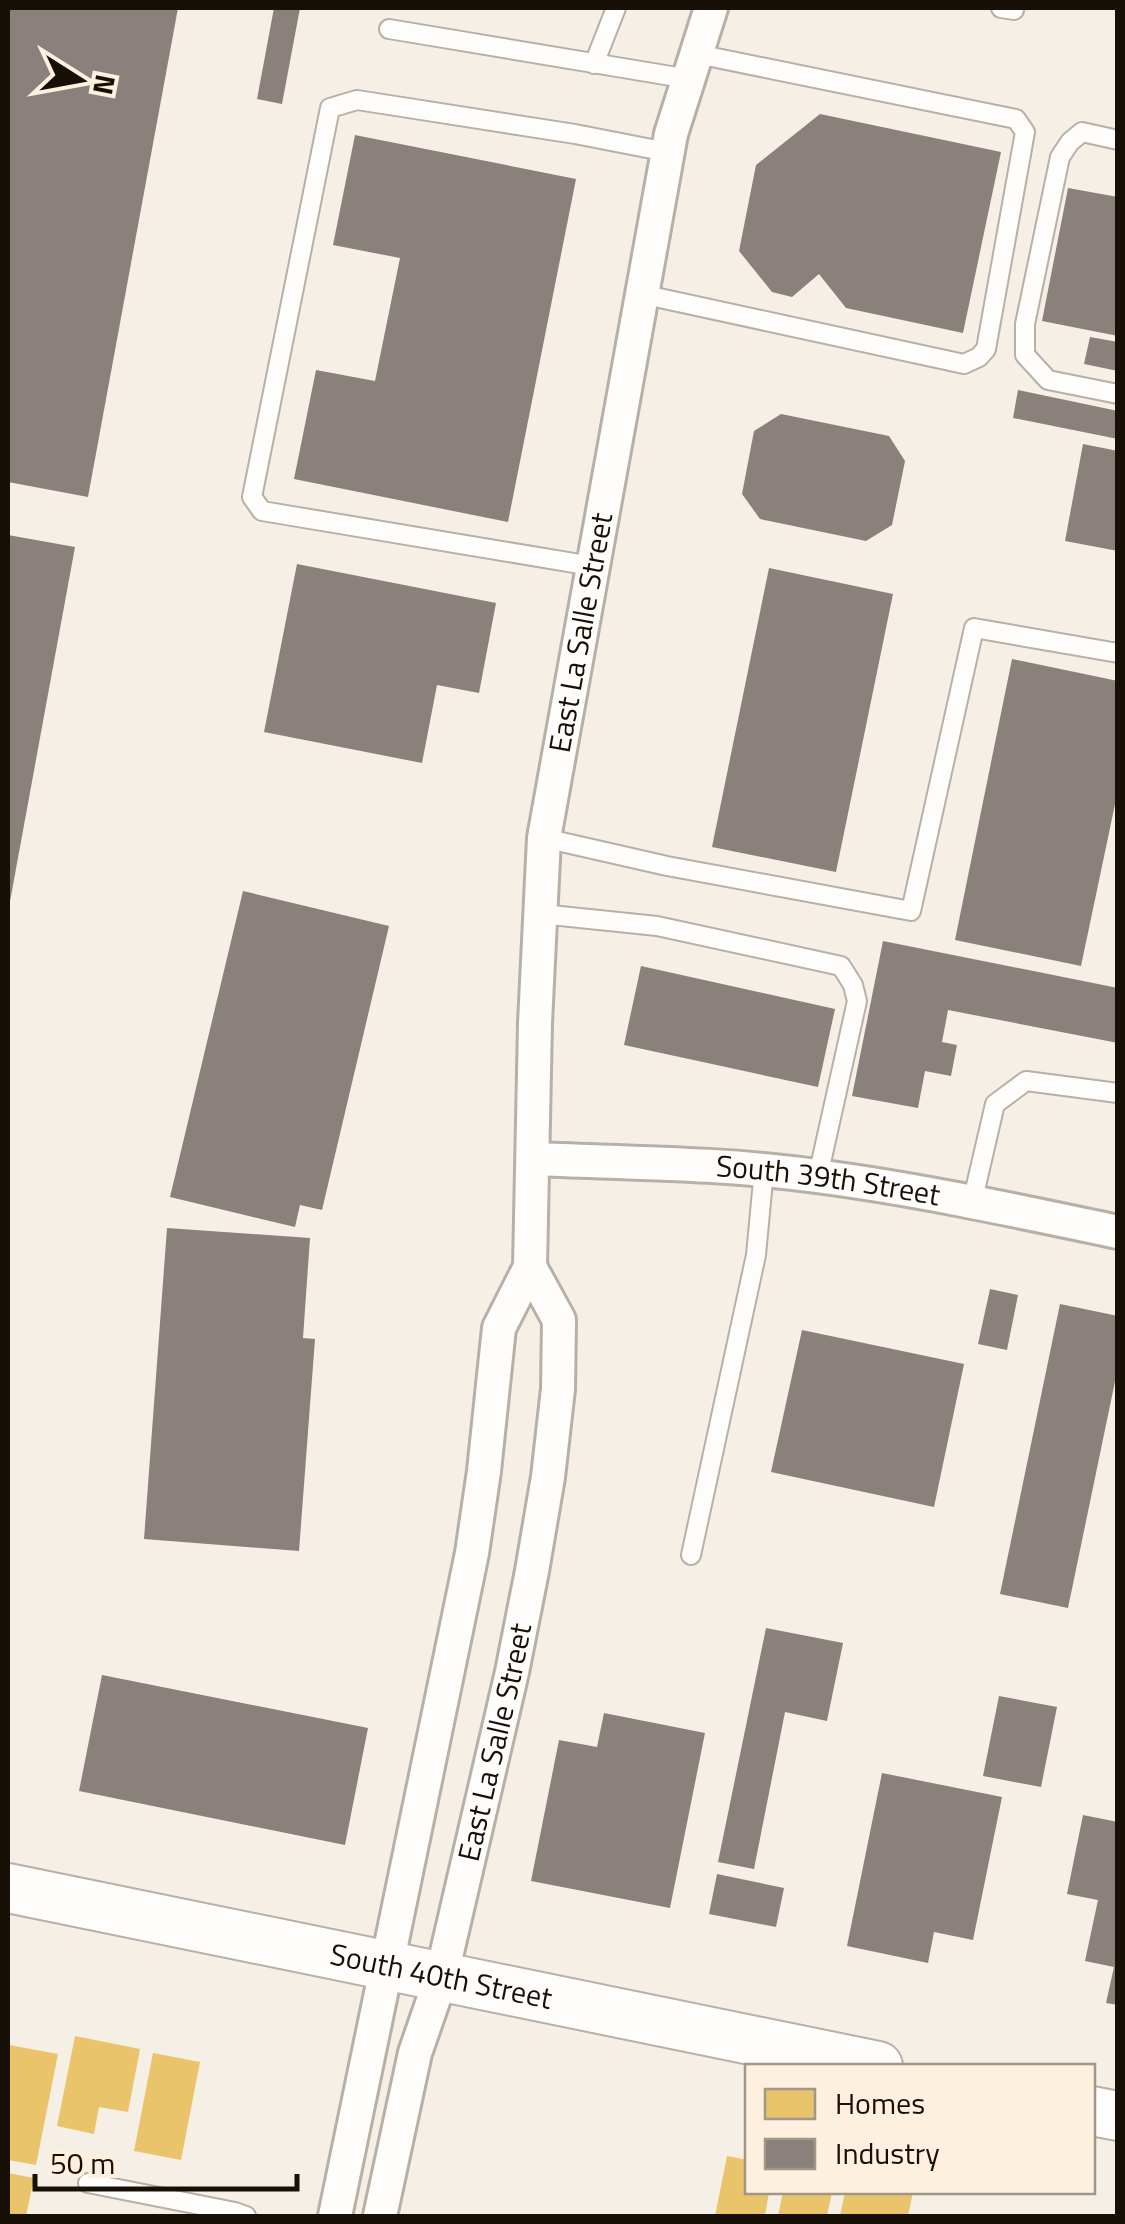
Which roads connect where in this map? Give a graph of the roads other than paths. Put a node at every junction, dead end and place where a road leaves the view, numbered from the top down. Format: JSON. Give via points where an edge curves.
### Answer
{"nodes":[{"id":1,"x":616,"y":8,"type":"edge"},
{"id":2,"x":711,"y":8,"type":"edge"},
{"id":3,"x":1001,"y":8,"type":"edge"},
{"id":4,"x":1014,"y":8,"type":"edge"},
{"id":5,"x":389,"y":29,"type":"dead end"},
{"id":6,"x":594,"y":64,"type":"junction"},
{"id":7,"x":693,"y":66,"type":"junction"},
{"id":8,"x":1118,"y":140,"type":"edge"},
{"id":9,"x":667,"y":152,"type":"junction"},
{"id":10,"x":640,"y":294,"type":"junction"},
{"id":11,"x":1118,"y":394,"type":"edge"},
{"id":12,"x":592,"y":566,"type":"junction"},
{"id":13,"x":1118,"y":653,"type":"edge"},
{"id":14,"x":544,"y":838,"type":"junction"},
{"id":15,"x":541,"y":914,"type":"junction"},
{"id":16,"x":1118,"y":1093,"type":"edge"},
{"id":17,"x":534,"y":1159,"type":"junction"},
{"id":18,"x":764,"y":1170,"type":"junction"},
{"id":19,"x":818,"y":1176,"type":"junction"},
{"id":20,"x":972,"y":1203,"type":"junction"},
{"id":21,"x":1118,"y":1232,"type":"edge"},
{"id":22,"x":530,"y":1267,"type":"junction"},
{"id":23,"x":691,"y":1555,"type":"dead end"},
{"id":24,"x":8,"y":1888,"type":"edge"},
{"id":25,"x":387,"y":1967,"type":"junction"},
{"id":26,"x":441,"y":1978,"type":"junction"},
{"id":27,"x":868,"y":2064,"type":"edge"},
{"id":28,"x":348,"y":2154,"type":"junction"},
{"id":29,"x":392,"y":2162,"type":"junction"},
{"id":30,"x":88,"y":2183,"type":"dead end"},
{"id":31,"x":246,"y":2216,"type":"edge"},
{"id":32,"x":335,"y":2216,"type":"edge"},
{"id":33,"x":380,"y":2216,"type":"edge"}],
"edges":[{"from":1,"to":6,"type":"lane"},
{"from":2,"to":7,"type":"street","name":"East La Salle Street"},
{"from":3,"to":4,"type":"lane"},
{"from":5,"to":6,"type":"lane"},
{"from":6,"to":7,"type":"lane"},
{"from":7,"to":9,"type":"street","name":"East La Salle Street"},
{"from":7,"to":10,"type":"lane","via":[[1016,119],[1025,132],[986,349],[964,364]]},
{"from":8,"to":11,"type":"lane","via":[[1082,132],[1060,157],[1025,324],[1026,356],[1048,380]]},
{"from":9,"to":10,"type":"street","name":"East La Salle Street"},
{"from":9,"to":12,"type":"lane","via":[[357,100],[330,108],[252,497],[262,511]]},
{"from":10,"to":12,"type":"street","name":"East La Salle Street"},
{"from":12,"to":14,"type":"street","name":"East La Salle Street"},
{"from":13,"to":14,"type":"lane","via":[[974,628],[911,911]]},
{"from":14,"to":15,"type":"street","name":"East La Salle Street"},
{"from":15,"to":17,"type":"street","name":"East La Salle Street"},
{"from":15,"to":19,"type":"lane","via":[[657,926],[841,966],[856,1001]]},
{"from":16,"to":20,"type":"lane","via":[[1026,1081],[995,1104]]},
{"from":17,"to":18,"type":"street","name":"South 39th Street"},
{"from":17,"to":22,"type":"street","name":"East La Salle Street"},
{"from":18,"to":19,"type":"street","name":"South 39th Street"},
{"from":18,"to":23,"type":"lane","via":[[756,1255]]},
{"from":19,"to":20,"type":"street","name":"South 39th Street"},
{"from":20,"to":21,"type":"street","name":"South 39th Street"},
{"from":22,"to":25,"type":"street","name":"East La Salle Street","via":[[499,1328],[472,1553]]},
{"from":22,"to":26,"type":"street","name":"East La Salle Street","via":[[560,1320],[548,1478],[512,1672]]},
{"from":24,"to":25,"type":"main road","name":"South 40th Street"},
{"from":25,"to":26,"type":"main road","name":"South 40th Street"},
{"from":25,"to":28,"type":"street","name":"East La Salle Street"},
{"from":26,"to":27,"type":"main road","name":"South 40th Street"},
{"from":26,"to":29,"type":"street","name":"East La Salle Street","via":[[415,2054]]},
{"from":28,"to":29,"type":"street"},
{"from":28,"to":32,"type":"street","name":"East La Salle Street"},
{"from":29,"to":33,"type":"street","name":"East La Salle Street"},
{"from":30,"to":31,"type":"lane"}]}
